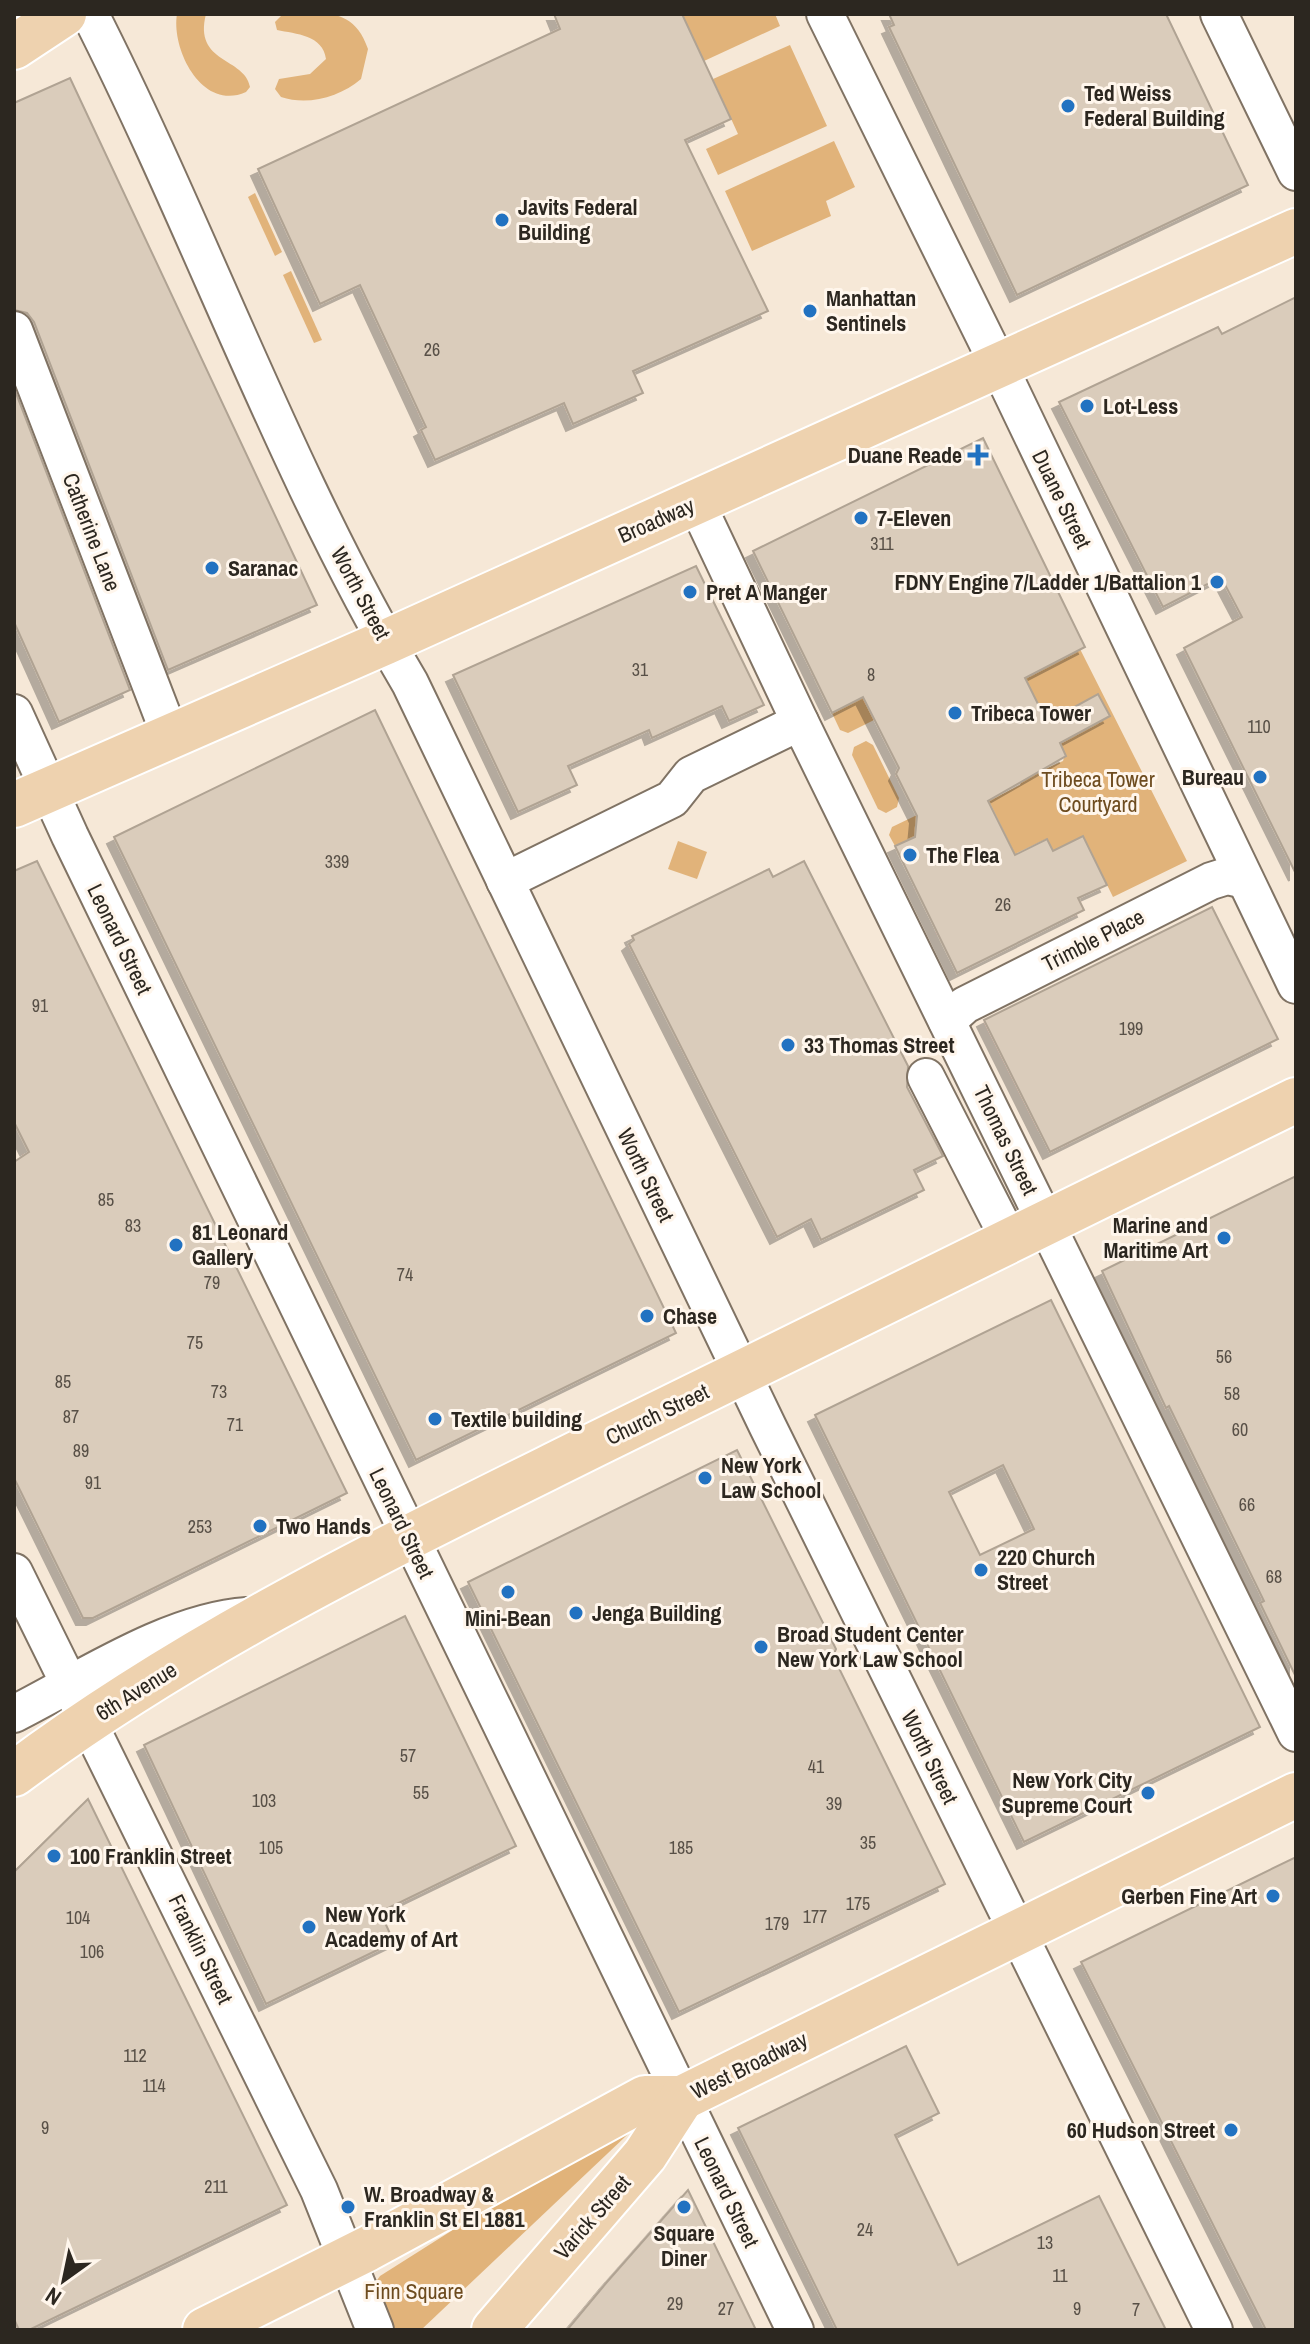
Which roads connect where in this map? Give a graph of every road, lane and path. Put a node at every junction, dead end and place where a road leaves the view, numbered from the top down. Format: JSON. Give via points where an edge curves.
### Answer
{"nodes":[{"id":1,"x":64,"y":14,"type":"edge"},
{"id":2,"x":90,"y":14,"type":"edge"},
{"id":3,"x":825,"y":14,"type":"edge"},
{"id":4,"x":1219,"y":14,"type":"edge"},
{"id":5,"x":14,"y":47,"type":"edge"},
{"id":6,"x":1296,"y":172,"type":"edge"},
{"id":7,"x":1296,"y":231,"type":"edge"},
{"id":8,"x":14,"y":330,"type":"edge"},
{"id":9,"x":999,"y":366,"type":"junction"},
{"id":10,"x":696,"y":502,"type":"junction"},
{"id":11,"x":386,"y":642,"type":"junction"},
{"id":12,"x":14,"y":713,"type":"edge"},
{"id":13,"x":800,"y":722,"type":"junction"},
{"id":14,"x":170,"y":735,"type":"junction"},
{"id":15,"x":31,"y":797,"type":"edge"},
{"id":16,"x":1245,"y":880,"type":"junction"},
{"id":17,"x":505,"y":881,"type":"junction"},
{"id":18,"x":1296,"y":985,"type":"edge"},
{"id":19,"x":947,"y":1021,"type":"junction"},
{"id":20,"x":926,"y":1077,"type":"dead end"},
{"id":21,"x":1296,"y":1100,"type":"edge"},
{"id":22,"x":1028,"y":1233,"type":"junction"},
{"id":23,"x":741,"y":1372,"type":"junction"},
{"id":24,"x":409,"y":1536,"type":"junction"},
{"id":25,"x":14,"y":1572,"type":"edge"},
{"id":26,"x":263,"y":1616,"type":"joint"},
{"id":27,"x":78,"y":1704,"type":"junction"},
{"id":28,"x":14,"y":1714,"type":"edge"},
{"id":29,"x":1296,"y":1733,"type":"edge"},
{"id":30,"x":14,"y":1774,"type":"edge"},
{"id":31,"x":1296,"y":1795,"type":"edge"},
{"id":32,"x":1015,"y":1931,"type":"junction"},
{"id":33,"x":682,"y":2098,"type":"junction"},
{"id":34,"x":348,"y":2259,"type":"junction"},
{"id":35,"x":205,"y":2330,"type":"edge"},
{"id":36,"x":375,"y":2330,"type":"edge"},
{"id":37,"x":494,"y":2330,"type":"edge"},
{"id":38,"x":795,"y":2330,"type":"edge"},
{"id":39,"x":1214,"y":2330,"type":"edge"}],
"edges":[{"from":1,"to":5,"type":"main road"},
{"from":2,"to":11,"type":"street","name":"Worth Street","via":[[164,167],[237,342]]},
{"from":3,"to":9,"type":"street","name":"Duane Street"},
{"from":4,"to":6,"type":"street"},
{"from":7,"to":9,"type":"main road","name":"Broadway"},
{"from":8,"to":14,"type":"street","name":"Catherine Lane"},
{"from":9,"to":10,"type":"main road","name":"Broadway"},
{"from":9,"to":16,"type":"street","name":"Duane Street"},
{"from":10,"to":11,"type":"main road","name":"Broadway"},
{"from":10,"to":13,"type":"street","name":"Thomas Street"},
{"from":11,"to":14,"type":"main road","name":"Broadway"},
{"from":11,"to":17,"type":"street","name":"Worth Street"},
{"from":12,"to":15,"type":"street","name":"Leonard Street"},
{"from":13,"to":17,"type":"street","via":[[691,775],[672,799]]},
{"from":13,"to":19,"type":"street","name":"Thomas Street"},
{"from":14,"to":15,"type":"main road","name":"Broadway"},
{"from":15,"to":24,"type":"street","name":"Leonard Street"},
{"from":16,"to":18,"type":"street","name":"Duane Street"},
{"from":16,"to":19,"type":"street","name":"Trimble Place","via":[[1227,876],[1211,881],[965,1005]]},
{"from":17,"to":23,"type":"street","name":"Worth Street"},
{"from":19,"to":22,"type":"street","name":"Thomas Street"},
{"from":20,"to":22,"type":"street"},
{"from":21,"to":22,"type":"main road","name":"Church Street"},
{"from":22,"to":23,"type":"main road","name":"Church Street"},
{"from":22,"to":29,"type":"street","name":"Thomas Street"},
{"from":23,"to":24,"type":"main road","name":"Church Street"},
{"from":23,"to":32,"type":"street","name":"Worth Street"},
{"from":24,"to":26,"type":"main road","name":"Church Street"},
{"from":24,"to":33,"type":"street","name":"Leonard Street"},
{"from":25,"to":27,"type":"street","name":"Franklin Street"},
{"from":26,"to":27,"type":"main road","name":"6th Avenue"},
{"from":27,"to":28,"type":"street"},
{"from":27,"to":30,"type":"main road","name":"6th Avenue"},
{"from":27,"to":34,"type":"street","name":"Franklin Street","via":[[319,2190]]},
{"from":31,"to":32,"type":"main road","name":"West Broadway"},
{"from":32,"to":33,"type":"main road","name":"West Broadway"},
{"from":32,"to":39,"type":"street","name":"Worth Street"},
{"from":33,"to":34,"type":"main road","name":"West Broadway","via":[[645,2098]]},
{"from":33,"to":37,"type":"main road","name":"Varick Street","via":[[645,2155]]},
{"from":33,"to":38,"type":"street","name":"Leonard Street"},
{"from":34,"to":35,"type":"main road","name":"West Broadway"},
{"from":34,"to":36,"type":"street","name":"Franklin Street"}]}
